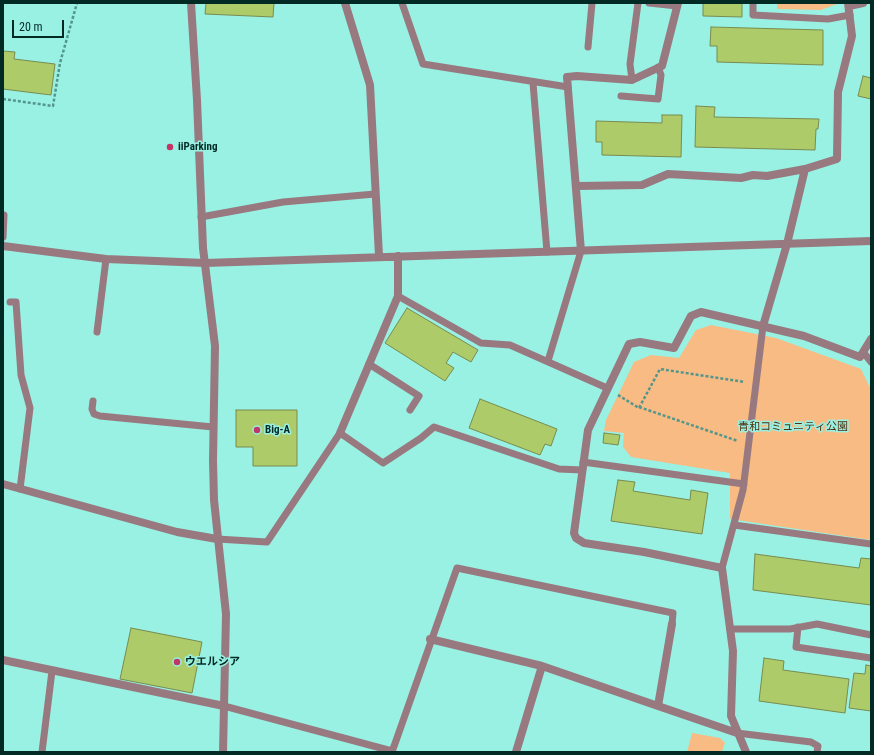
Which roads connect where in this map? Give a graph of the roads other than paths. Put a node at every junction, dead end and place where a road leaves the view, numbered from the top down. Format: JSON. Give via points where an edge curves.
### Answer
{"nodes":[{"id":1,"x":191,"y":3,"type":"edge"},
{"id":2,"x":345,"y":3,"type":"edge"},
{"id":3,"x":402,"y":3,"type":"edge"},
{"id":4,"x":592,"y":3,"type":"edge"},
{"id":5,"x":638,"y":3,"type":"edge"},
{"id":6,"x":649,"y":3,"type":"edge"},
{"id":7,"x":753,"y":3,"type":"edge"},
{"id":8,"x":862,"y":3,"type":"edge"},
{"id":9,"x":677,"y":5,"type":"edge"},
{"id":10,"x":849,"y":8,"type":"edge"},
{"id":11,"x":588,"y":47,"type":"dead end"},
{"id":12,"x":658,"y":68,"type":"junction"},
{"id":13,"x":632,"y":80,"type":"junction"},
{"id":14,"x":534,"y":83,"type":"junction"},
{"id":15,"x":568,"y":87,"type":"junction"},
{"id":16,"x":621,"y":96,"type":"dead end"},
{"id":17,"x":805,"y":169,"type":"junction"},
{"id":18,"x":577,"y":186,"type":"junction"},
{"id":19,"x":375,"y":194,"type":"junction"},
{"id":20,"x":4,"y":215,"type":"dead end"},
{"id":21,"x":201,"y":217,"type":"junction"},
{"id":22,"x":3,"y":237,"type":"edge"},
{"id":23,"x":871,"y":241,"type":"edge"},
{"id":24,"x":787,"y":244,"type":"junction"},
{"id":25,"x":3,"y":246,"type":"edge"},
{"id":26,"x":581,"y":251,"type":"junction"},
{"id":27,"x":547,"y":252,"type":"junction"},
{"id":28,"x":378,"y":256,"type":"junction"},
{"id":29,"x":398,"y":256,"type":"junction"},
{"id":30,"x":106,"y":260,"type":"junction"},
{"id":31,"x":206,"y":263,"type":"junction"},
{"id":32,"x":398,"y":296,"type":"junction"},
{"id":33,"x":10,"y":302,"type":"dead end"},
{"id":34,"x":762,"y":326,"type":"junction"},
{"id":35,"x":97,"y":332,"type":"dead end"},
{"id":36,"x":871,"y":339,"type":"edge"},
{"id":37,"x":864,"y":353,"type":"junction"},
{"id":38,"x":548,"y":362,"type":"junction"},
{"id":39,"x":871,"y":362,"type":"edge"},
{"id":40,"x":369,"y":364,"type":"junction"},
{"id":41,"x":607,"y":388,"type":"junction"},
{"id":42,"x":93,"y":401,"type":"dead end"},
{"id":43,"x":410,"y":410,"type":"dead end"},
{"id":44,"x":213,"y":427,"type":"junction"},
{"id":45,"x":340,"y":433,"type":"junction"},
{"id":46,"x":582,"y":466,"type":"junction"},
{"id":47,"x":3,"y":484,"type":"edge"},
{"id":48,"x":744,"y":484,"type":"junction"},
{"id":49,"x":20,"y":489,"type":"junction"},
{"id":50,"x":734,"y":525,"type":"junction"},
{"id":51,"x":217,"y":539,"type":"junction"},
{"id":52,"x":871,"y":544,"type":"edge"},
{"id":53,"x":722,"y":568,"type":"junction"},
{"id":54,"x":672,"y":624,"type":"joint"},
{"id":55,"x":798,"y":627,"type":"junction"},
{"id":56,"x":730,"y":629,"type":"junction"},
{"id":57,"x":871,"y":635,"type":"edge"},
{"id":58,"x":430,"y":639,"type":"junction"},
{"id":59,"x":871,"y":658,"type":"edge"},
{"id":60,"x":3,"y":660,"type":"edge"},
{"id":61,"x":542,"y":666,"type":"junction"},
{"id":62,"x":52,"y":671,"type":"junction"},
{"id":63,"x":224,"y":706,"type":"junction"},
{"id":64,"x":658,"y":706,"type":"junction"},
{"id":65,"x":737,"y":733,"type":"junction"},
{"id":66,"x":42,"y":752,"type":"edge"},
{"id":67,"x":223,"y":752,"type":"edge"},
{"id":68,"x":392,"y":752,"type":"edge"},
{"id":69,"x":516,"y":752,"type":"edge"},
{"id":70,"x":746,"y":752,"type":"edge"},
{"id":71,"x":817,"y":752,"type":"edge"}],
"edges":[{"from":1,"to":21,"type":"street"},
{"from":2,"to":19,"type":"street","via":[[370,85]]},
{"from":3,"to":14,"type":"lane","via":[[423,64]]},
{"from":4,"to":11,"type":"lane"},
{"from":5,"to":13,"type":"lane","via":[[630,64]]},
{"from":6,"to":9,"type":"lane"},
{"from":7,"to":10,"type":"lane","via":[[753,15],[828,19]]},
{"from":8,"to":10,"type":"street"},
{"from":9,"to":12,"type":"street","via":[[662,66]]},
{"from":10,"to":17,"type":"street","via":[[852,36],[838,92],[837,159]]},
{"from":12,"to":13,"type":"street"},
{"from":12,"to":16,"type":"lane","via":[[661,75],[658,98]]},
{"from":13,"to":15,"type":"street","via":[[577,76],[567,78]]},
{"from":14,"to":15,"type":"lane"},
{"from":14,"to":27,"type":"lane"},
{"from":15,"to":18,"type":"street"},
{"from":17,"to":18,"type":"street","via":[[741,178],[668,174],[642,186]]},
{"from":17,"to":24,"type":"street"},
{"from":18,"to":26,"type":"street"},
{"from":19,"to":21,"type":"lane","via":[[283,202]]},
{"from":19,"to":28,"type":"street"},
{"from":20,"to":22,"type":"lane"},
{"from":21,"to":31,"type":"street"},
{"from":23,"to":24,"type":"street"},
{"from":24,"to":26,"type":"street"},
{"from":24,"to":34,"type":"street"},
{"from":25,"to":30,"type":"street"},
{"from":26,"to":27,"type":"street"},
{"from":26,"to":38,"type":"lane"},
{"from":27,"to":29,"type":"street"},
{"from":28,"to":29,"type":"street"},
{"from":28,"to":31,"type":"street"},
{"from":29,"to":32,"type":"street"},
{"from":30,"to":31,"type":"street"},
{"from":30,"to":35,"type":"lane"},
{"from":31,"to":44,"type":"street","via":[[215,346]]},
{"from":32,"to":38,"type":"lane","via":[[481,343],[510,345]]},
{"from":32,"to":40,"type":"street"},
{"from":33,"to":49,"type":"lane","via":[[16,302],[21,375],[30,408]]},
{"from":34,"to":37,"type":"street","via":[[804,336],[860,357]]},
{"from":34,"to":41,"type":"street","via":[[701,312],[691,316],[674,348],[640,342],[629,344]]},
{"from":34,"to":48,"type":"lane"},
{"from":36,"to":37,"type":"street"},
{"from":37,"to":39,"type":"lane"},
{"from":38,"to":41,"type":"lane"},
{"from":40,"to":43,"type":"lane","via":[[419,396]]},
{"from":40,"to":45,"type":"street"},
{"from":41,"to":46,"type":"street","via":[[588,430]]},
{"from":42,"to":44,"type":"lane","via":[[94,414],[100,416]]},
{"from":44,"to":51,"type":"street"},
{"from":45,"to":46,"type":"lane","via":[[383,463],[434,427],[559,469]]},
{"from":45,"to":51,"type":"lane","via":[[267,542]]},
{"from":46,"to":48,"type":"lane"},
{"from":46,"to":53,"type":"street","via":[[574,533],[576,538],[584,543]]},
{"from":47,"to":49,"type":"street"},
{"from":48,"to":50,"type":"lane"},
{"from":49,"to":51,"type":"street","via":[[177,532]]},
{"from":50,"to":52,"type":"lane"},
{"from":50,"to":53,"type":"lane"},
{"from":51,"to":63,"type":"street","via":[[226,614]]},
{"from":53,"to":56,"type":"street"},
{"from":54,"to":58,"type":"lane","via":[[672,613],[457,568]]},
{"from":54,"to":64,"type":"street"},
{"from":55,"to":56,"type":"lane"},
{"from":55,"to":57,"type":"lane","via":[[817,624]]},
{"from":55,"to":59,"type":"lane","via":[[796,647]]},
{"from":56,"to":65,"type":"street","via":[[734,651],[731,716]]},
{"from":58,"to":61,"type":"street"},
{"from":58,"to":68,"type":"lane"},
{"from":60,"to":62,"type":"street"},
{"from":61,"to":64,"type":"street"},
{"from":61,"to":69,"type":"street"},
{"from":62,"to":63,"type":"street"},
{"from":62,"to":66,"type":"lane"},
{"from":63,"to":67,"type":"street"},
{"from":63,"to":68,"type":"lane"},
{"from":64,"to":65,"type":"street"},
{"from":65,"to":70,"type":"street"},
{"from":65,"to":71,"type":"lane","via":[[811,742],[818,746]]}]}
